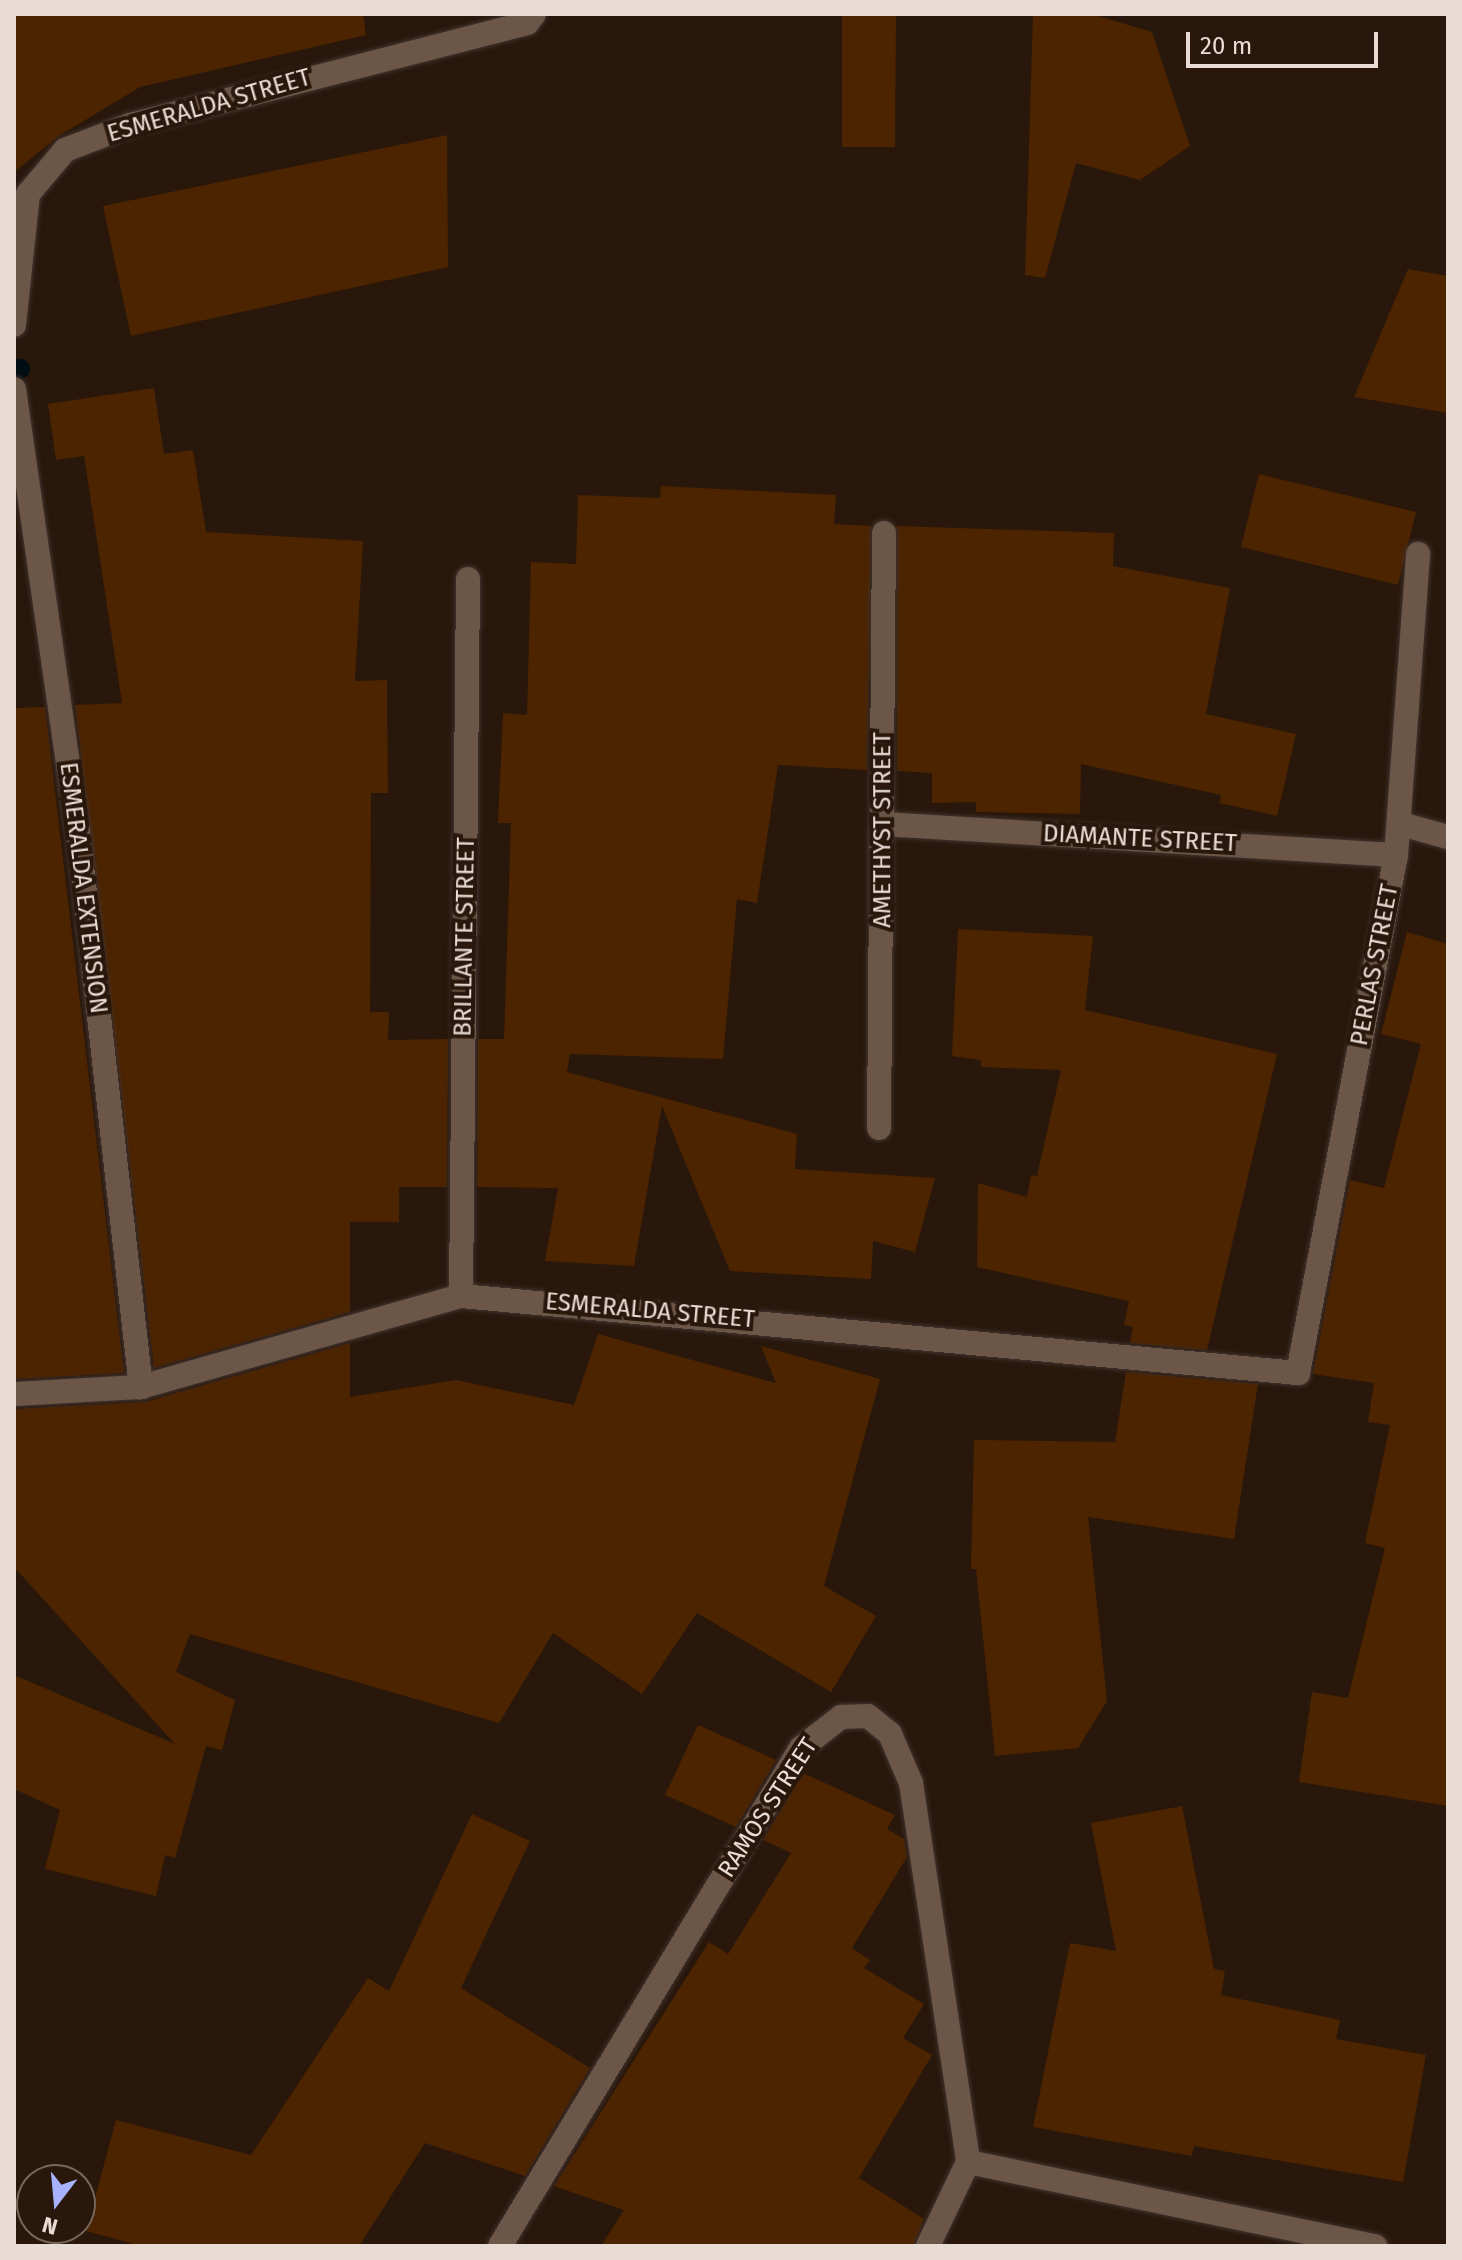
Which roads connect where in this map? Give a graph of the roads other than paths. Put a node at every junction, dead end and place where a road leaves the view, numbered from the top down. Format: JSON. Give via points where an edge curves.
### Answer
{"nodes":[{"id":1,"x":534,"y":14,"type":"edge"},
{"id":2,"x":14,"y":325,"type":"edge"},
{"id":3,"x":14,"y":389,"type":"edge"},
{"id":4,"x":884,"y":533,"type":"dead end"},
{"id":5,"x":1418,"y":554,"type":"dead end"},
{"id":6,"x":468,"y":579,"type":"dead end"},
{"id":7,"x":883,"y":824,"type":"junction"},
{"id":8,"x":1401,"y":824,"type":"junction"},
{"id":9,"x":1448,"y":837,"type":"edge"},
{"id":10,"x":1396,"y":855,"type":"junction"},
{"id":11,"x":879,"y":1128,"type":"dead end"},
{"id":12,"x":461,"y":1296,"type":"junction"},
{"id":13,"x":1298,"y":1373,"type":"joint"},
{"id":14,"x":141,"y":1387,"type":"junction"},
{"id":15,"x":14,"y":1394,"type":"edge"},
{"id":16,"x":968,"y":2162,"type":"junction"},
{"id":17,"x":500,"y":2246,"type":"edge"},
{"id":18,"x":928,"y":2246,"type":"edge"},
{"id":19,"x":1375,"y":2246,"type":"edge"}],
"edges":[{"from":1,"to":2,"type":"street","name":"ESMERALDA STREET","via":[[527,23],[130,125],[65,150],[28,194]]},
{"from":3,"to":14,"type":"street","name":"ESMERALDA EXTENSION","via":[[78,831]]},
{"from":4,"to":7,"type":"street","name":"AMETHYST STREET"},
{"from":5,"to":8,"type":"street","name":"PERLAS STREET"},
{"from":6,"to":12,"type":"street","name":"BRILLANTE STREET"},
{"from":7,"to":10,"type":"street","name":"DIAMANTE STREET"},
{"from":7,"to":11,"type":"street","name":"AMETHYST STREET"},
{"from":8,"to":9,"type":"street"},
{"from":8,"to":10,"type":"street","name":"PERLAS STREET"},
{"from":10,"to":13,"type":"street","name":"PERLAS STREET"},
{"from":12,"to":13,"type":"street","name":"ESMERALDA STREET"},
{"from":12,"to":14,"type":"street","name":"ESMERALDA STREET"},
{"from":14,"to":15,"type":"street","name":"ESMERALDA STREET"},
{"from":16,"to":17,"type":"street","name":"RAMOS STREET","via":[[911,1783],[890,1734],[868,1716],[841,1717],[801,1748]]},
{"from":16,"to":18,"type":"street"},
{"from":16,"to":19,"type":"street"}]}
